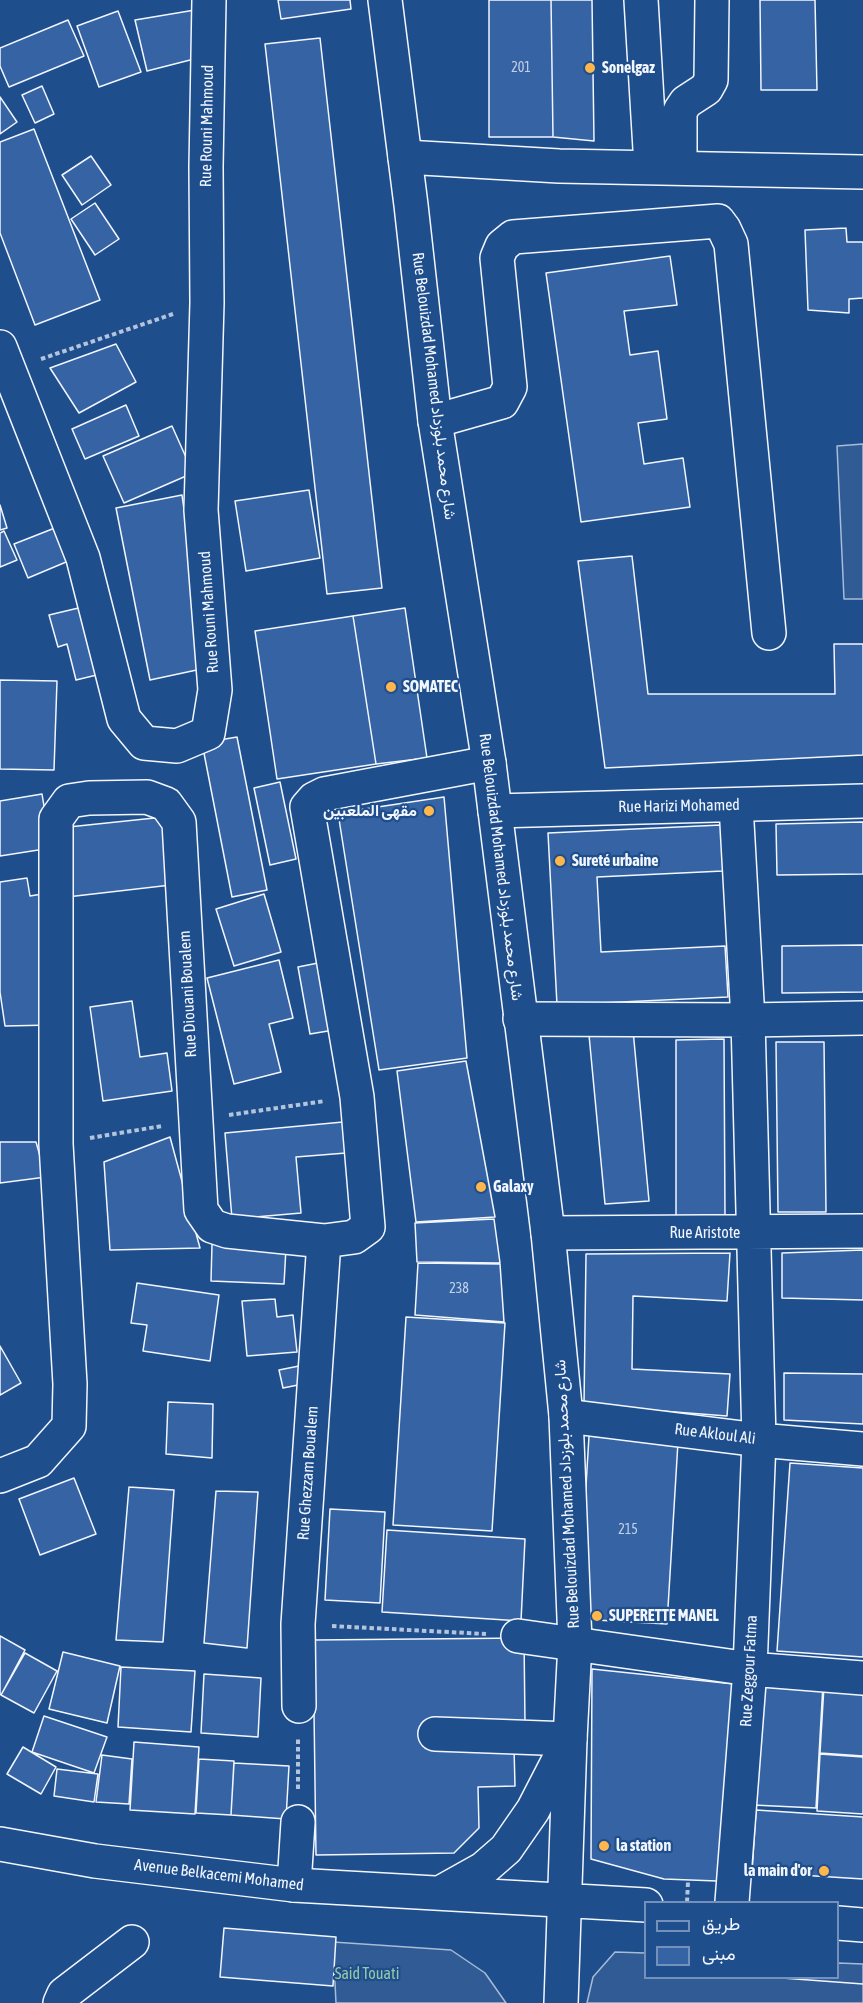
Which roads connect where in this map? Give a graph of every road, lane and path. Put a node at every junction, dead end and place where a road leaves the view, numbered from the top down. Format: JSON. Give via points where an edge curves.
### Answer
{"nodes":[{"id":1,"x":209,"y":0,"type":"edge"},
{"id":2,"x":385,"y":0,"type":"edge"},
{"id":3,"x":641,"y":0,"type":"edge"},
{"id":4,"x":712,"y":0,"type":"edge"},
{"id":5,"x":405,"y":158,"type":"junction"},
{"id":6,"x":665,"y":167,"type":"junction"},
{"id":7,"x":863,"y":172,"type":"edge"},
{"id":8,"x":207,"y":303,"type":"junction"},
{"id":9,"x":4,"y":359,"type":"edge"},
{"id":10,"x":435,"y":421,"type":"junction"},
{"id":11,"x":769,"y":633,"type":"dead end"},
{"id":12,"x":489,"y":763,"type":"junction"},
{"id":13,"x":863,"y":801,"type":"edge"},
{"id":14,"x":736,"y":805,"type":"junction"},
{"id":15,"x":495,"y":811,"type":"junction"},
{"id":16,"x":863,"y":1018,"type":"edge"},
{"id":17,"x":520,"y":1019,"type":"junction"},
{"id":18,"x":748,"y":1020,"type":"junction"},
{"id":19,"x":863,"y":1231,"type":"edge"},
{"id":20,"x":548,"y":1233,"type":"junction"},
{"id":21,"x":753,"y":1233,"type":"junction"},
{"id":22,"x":324,"y":1241,"type":"junction"},
{"id":23,"x":566,"y":1416,"type":"junction"},
{"id":24,"x":759,"y":1440,"type":"junction"},
{"id":25,"x":863,"y":1449,"type":"edge"},
{"id":26,"x":0,"y":1476,"type":"edge"},
{"id":27,"x":298,"y":1624,"type":"junction"},
{"id":28,"x":518,"y":1636,"type":"joint"},
{"id":29,"x":575,"y":1643,"type":"junction"},
{"id":30,"x":750,"y":1669,"type":"junction"},
{"id":31,"x":863,"y":1678,"type":"edge"},
{"id":32,"x":299,"y":1706,"type":"joint"},
{"id":33,"x":435,"y":1734,"type":"dead end"},
{"id":34,"x":570,"y":1739,"type":"junction"},
{"id":35,"x":298,"y":1822,"type":"joint"},
{"id":36,"x":0,"y":1844,"type":"edge"},
{"id":37,"x":688,"y":1882,"type":"dead end"},
{"id":38,"x":294,"y":1885,"type":"junction"},
{"id":39,"x":440,"y":1893,"type":"junction"},
{"id":40,"x":565,"y":1901,"type":"junction"},
{"id":41,"x":687,"y":1901,"type":"edge"},
{"id":42,"x":732,"y":1901,"type":"edge"},
{"id":43,"x":644,"y":1905,"type":"edge"},
{"id":44,"x":839,"y":1923,"type":"edge"},
{"id":45,"x":863,"y":1925,"type":"edge"},
{"id":46,"x":132,"y":1942,"type":"dead end"},
{"id":47,"x":60,"y":2003,"type":"edge"},
{"id":48,"x":561,"y":2003,"type":"edge"}],
"edges":[{"from":1,"to":8,"type":"street","name":"Rue Rouni Mahmoud"},
{"from":2,"to":5,"type":"street","name":"Rue Belouizdad Mohamed شارع محمد بلوزداد"},
{"from":3,"to":6,"type":"street"},
{"from":4,"to":6,"type":"street","via":[[711,80],[680,111]]},
{"from":5,"to":6,"type":"street"},
{"from":5,"to":10,"type":"street","name":"Rue Belouizdad Mohamed شارع محمد بلوزداد"},
{"from":6,"to":7,"type":"street"},
{"from":8,"to":9,"type":"path"},
{"from":8,"to":9,"type":"street","name":"Rue Rouni Mahmoud","via":[[201,510],[214,690],[208,733],[177,746],[144,743],[124,719],[83,558]]},
{"from":10,"to":11,"type":"street","via":[[502,402],[510,387],[497,258],[502,246],[513,237],[718,221],[731,244]]},
{"from":10,"to":12,"type":"street","name":"Rue Belouizdad Mohamed شارع محمد بلوزداد"},
{"from":12,"to":15,"type":"street","name":"Rue Belouizdad Mohamed شارع محمد بلوزداد"},
{"from":12,"to":22,"type":"street","name":"Rue Diouani Boualem","via":[[324,794],[307,807],[357,1097],[368,1227],[354,1237]]},
{"from":13,"to":14,"type":"street","name":"Rue Harizi Mohamed"},
{"from":14,"to":15,"type":"street","name":"Rue Harizi Mohamed"},
{"from":14,"to":18,"type":"street","name":"Rue Zeggour Fatma"},
{"from":15,"to":17,"type":"street","name":"Rue Belouizdad Mohamed شارع محمد بلوزداد"},
{"from":16,"to":18,"type":"street"},
{"from":17,"to":18,"type":"street"},
{"from":17,"to":20,"type":"street","name":"Rue Belouizdad Mohamed شارع محمد بلوزداد"},
{"from":18,"to":21,"type":"street","name":"Rue Zeggour Fatma"},
{"from":19,"to":21,"type":"street","name":"Rue Aristote"},
{"from":20,"to":21,"type":"street","name":"Rue Aristote"},
{"from":20,"to":23,"type":"street","name":"Rue Belouizdad Mohamed شارع محمد بلوزداد"},
{"from":21,"to":24,"type":"street","name":"Rue Zeggour Fatma"},
{"from":22,"to":26,"type":"street","name":"Rue Diouani Boualem","via":[[227,1231],[212,1226],[201,1210],[179,822],[166,804],[147,797],[69,801],[56,819],[56,1144],[69,1426],[38,1461]]},
{"from":22,"to":27,"type":"street","name":"Rue Ghezzam Boualem"},
{"from":23,"to":24,"type":"street","name":"Rue Akloul Ali"},
{"from":23,"to":29,"type":"street","name":"Rue Belouizdad Mohamed شارع محمد بلوزداد"},
{"from":24,"to":25,"type":"street","name":"Rue Akloul Ali"},
{"from":24,"to":30,"type":"street","name":"Rue Zeggour Fatma"},
{"from":27,"to":28,"type":"path"},
{"from":27,"to":32,"type":"street","name":"Rue Ghezzam Boualem"},
{"from":28,"to":29,"type":"street"},
{"from":29,"to":30,"type":"street"},
{"from":29,"to":34,"type":"street","name":"Rue Belouizdad Mohamed شارع محمد بلوزداد"},
{"from":30,"to":31,"type":"street"},
{"from":30,"to":42,"type":"street","name":"Rue Zeggour Fatma"},
{"from":32,"to":35,"type":"path"},
{"from":33,"to":34,"type":"street"},
{"from":34,"to":39,"type":"street","via":[[533,1810],[506,1850],[483,1869]]},
{"from":34,"to":40,"type":"street","name":"Rue Belouizdad Mohamed شارع محمد بلوزداد"},
{"from":35,"to":38,"type":"street"},
{"from":36,"to":38,"type":"street","name":"Avenue Belkacemi Mohamed","via":[[95,1861]]},
{"from":37,"to":41,"type":"path"},
{"from":38,"to":39,"type":"street","name":"Avenue Belkacemi Mohamed"},
{"from":39,"to":40,"type":"street","name":"Avenue Belkacemi Mohamed"},
{"from":40,"to":43,"type":"street","name":"Avenue Belkacemi Mohamed"},
{"from":40,"to":48,"type":"street","name":"Rue Belouizdad Mohamed شارع محمد بلوزداد"},
{"from":44,"to":45,"type":"street"},
{"from":46,"to":47,"type":"street","via":[[64,1994]]}]}
